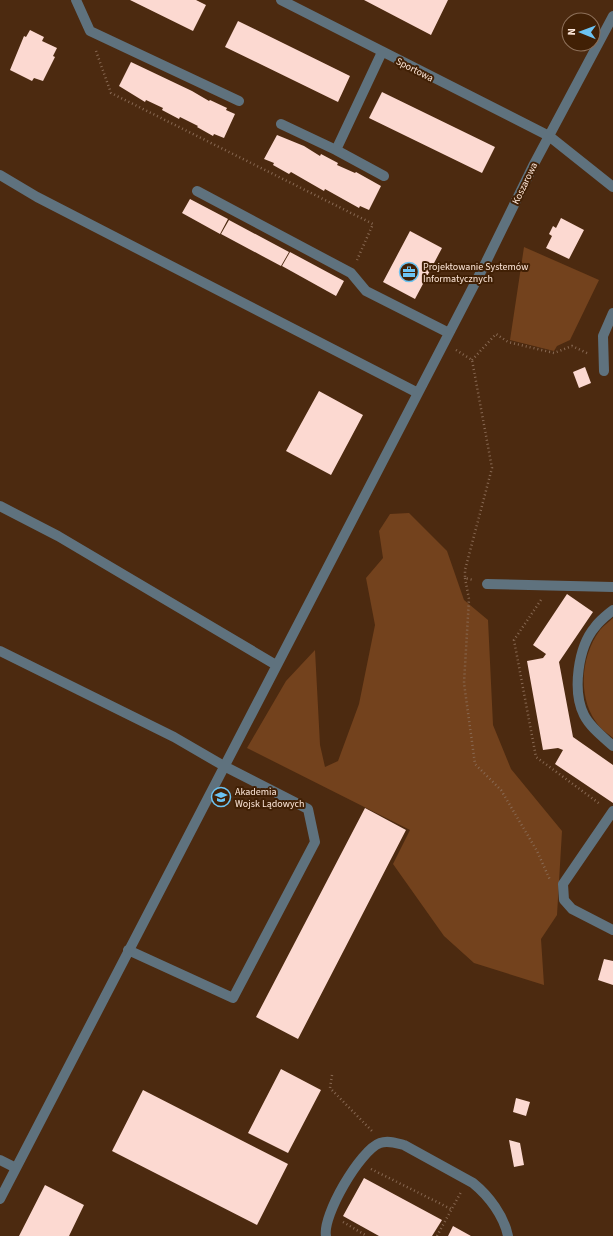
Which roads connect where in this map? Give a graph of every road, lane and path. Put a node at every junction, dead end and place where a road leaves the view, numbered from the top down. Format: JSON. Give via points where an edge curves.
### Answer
{"nodes":[{"id":1,"x":76,"y":0,"type":"edge"},
{"id":2,"x":283,"y":0,"type":"edge"},
{"id":3,"x":612,"y":19,"type":"edge"},
{"id":4,"x":90,"y":31,"type":"junction"},
{"id":5,"x":382,"y":52,"type":"junction"},
{"id":6,"x":239,"y":101,"type":"dead end"},
{"id":7,"x":281,"y":124,"type":"dead end"},
{"id":8,"x":549,"y":136,"type":"junction"},
{"id":9,"x":336,"y":150,"type":"junction"},
{"id":10,"x":0,"y":175,"type":"edge"},
{"id":11,"x":384,"y":176,"type":"dead end"},
{"id":12,"x":613,"y":187,"type":"edge"},
{"id":13,"x":198,"y":191,"type":"dead end"},
{"id":14,"x":351,"y":273,"type":"junction"},
{"id":15,"x":613,"y":313,"type":"edge"},
{"id":16,"x":449,"y":333,"type":"junction"},
{"id":17,"x":441,"y":347,"type":"junction"},
{"id":18,"x":472,"y":360,"type":"junction"},
{"id":19,"x":604,"y":366,"type":"joint"},
{"id":20,"x":418,"y":393,"type":"junction"},
{"id":21,"x":0,"y":506,"type":"edge"},
{"id":22,"x":465,"y":578,"type":"junction"},
{"id":23,"x":487,"y":584,"type":"joint"},
{"id":24,"x":550,"y":586,"type":"junction"},
{"id":25,"x":613,"y":587,"type":"edge"},
{"id":26,"x":613,"y":610,"type":"edge"},
{"id":27,"x":0,"y":651,"type":"edge"},
{"id":28,"x":276,"y":665,"type":"junction"},
{"id":29,"x":613,"y":746,"type":"edge"},
{"id":30,"x":224,"y":766,"type":"junction"},
{"id":31,"x":612,"y":812,"type":"edge"},
{"id":32,"x":564,"y":900,"type":"junction"},
{"id":33,"x":613,"y":930,"type":"edge"},
{"id":34,"x":128,"y":950,"type":"junction"},
{"id":35,"x":332,"y":1075,"type":"dead end"},
{"id":36,"x":376,"y":1145,"type":"junction"},
{"id":37,"x":0,"y":1160,"type":"edge"},
{"id":38,"x":367,"y":1167,"type":"dead end"},
{"id":39,"x":16,"y":1168,"type":"junction"},
{"id":40,"x":462,"y":1190,"type":"dead end"},
{"id":41,"x":0,"y":1199,"type":"edge"},
{"id":42,"x":451,"y":1210,"type":"junction"},
{"id":43,"x":330,"y":1214,"type":"junction"},
{"id":44,"x":326,"y":1236,"type":"edge"},
{"id":45,"x":367,"y":1236,"type":"edge"},
{"id":46,"x":437,"y":1236,"type":"edge"},
{"id":47,"x":508,"y":1236,"type":"edge"}],
"edges":[{"from":1,"to":4,"type":"street"},
{"from":2,"to":5,"type":"street","name":"Sportowa"},
{"from":3,"to":8,"type":"street","name":"Koszarowa"},
{"from":4,"to":6,"type":"street"},
{"from":4,"to":14,"type":"path","via":[[110,93],[373,224]]},
{"from":5,"to":8,"type":"street","name":"Sportowa"},
{"from":5,"to":9,"type":"street"},
{"from":7,"to":9,"type":"street"},
{"from":8,"to":12,"type":"street","name":"Sportowa"},
{"from":8,"to":16,"type":"street","name":"Koszarowa"},
{"from":9,"to":11,"type":"street"},
{"from":10,"to":20,"type":"street","via":[[37,197]]},
{"from":13,"to":14,"type":"street"},
{"from":14,"to":16,"type":"street","via":[[366,291]]},
{"from":15,"to":19,"type":"street","via":[[603,336]]},
{"from":16,"to":17,"type":"street","name":"Koszarowa"},
{"from":17,"to":18,"type":"path"},
{"from":17,"to":20,"type":"street","name":"Koszarowa"},
{"from":18,"to":19,"type":"path","via":[[496,334],[508,342],[554,353],[572,346]]},
{"from":18,"to":22,"type":"path","via":[[492,468]]},
{"from":20,"to":28,"type":"street","name":"Koszarowa"},
{"from":21,"to":28,"type":"street","via":[[58,536]]},
{"from":22,"to":23,"type":"path"},
{"from":22,"to":32,"type":"path","via":[[468,599],[464,683],[475,764],[501,790],[538,851],[554,891]]},
{"from":23,"to":24,"type":"street"},
{"from":24,"to":25,"type":"street"},
{"from":24,"to":31,"type":"path","via":[[514,640],[536,757]]},
{"from":26,"to":29,"type":"street","via":[[594,628],[581,655],[577,672],[578,693],[584,715],[595,730]]},
{"from":27,"to":30,"type":"street","via":[[174,737]]},
{"from":28,"to":30,"type":"street","name":"Koszarowa"},
{"from":30,"to":34,"type":"street","name":"Koszarowa"},
{"from":30,"to":34,"type":"street","via":[[308,809],[315,842],[234,998]]},
{"from":31,"to":32,"type":"street","via":[[563,884]]},
{"from":32,"to":33,"type":"street","via":[[572,909]]},
{"from":34,"to":39,"type":"street","name":"Koszarowa"},
{"from":35,"to":36,"type":"path","via":[[330,1088],[372,1131]]},
{"from":36,"to":43,"type":"street","via":[[354,1168]]},
{"from":36,"to":47,"type":"street","via":[[392,1142],[404,1146],[473,1183],[498,1212]]},
{"from":37,"to":39,"type":"street"},
{"from":38,"to":42,"type":"path"},
{"from":39,"to":41,"type":"street","name":"Koszarowa"},
{"from":40,"to":42,"type":"path"},
{"from":42,"to":46,"type":"path"},
{"from":43,"to":44,"type":"street","via":[[325,1230]]},
{"from":43,"to":45,"type":"path"}]}
